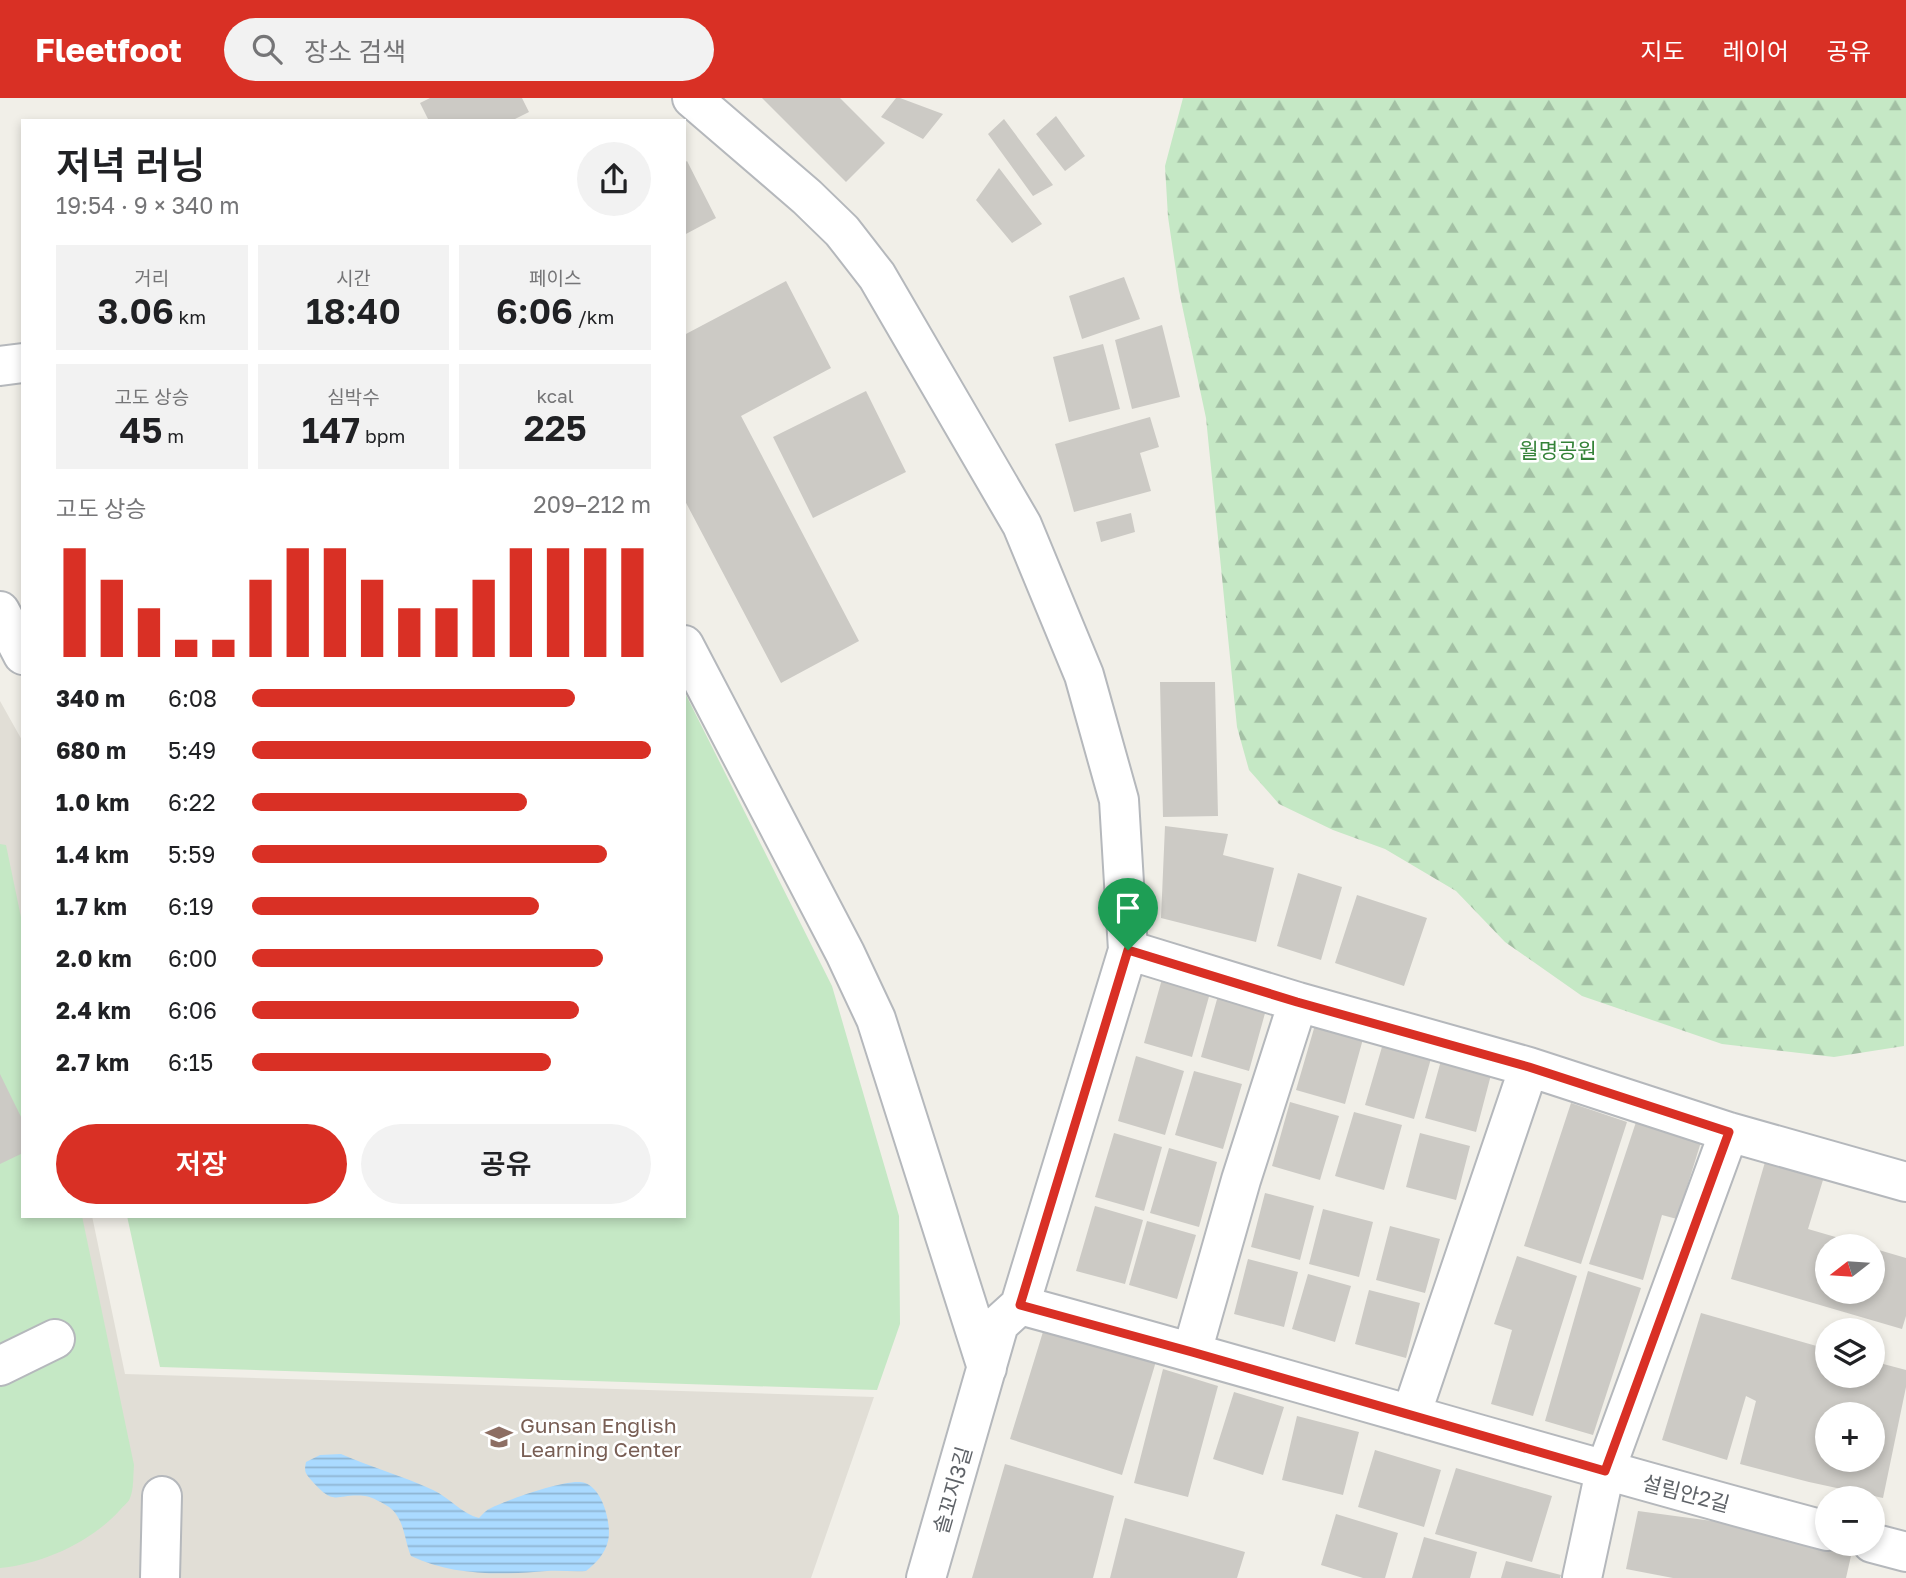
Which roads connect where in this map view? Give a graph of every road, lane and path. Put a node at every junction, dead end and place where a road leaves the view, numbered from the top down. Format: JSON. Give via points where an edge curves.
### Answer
{"nodes":[{"id":1,"x":692,"y":98,"type":"edge"},
{"id":2,"x":21,"y":363,"type":"edge"},
{"id":3,"x":0,"y":366,"type":"edge"},
{"id":4,"x":0,"y":611,"type":"edge"},
{"id":5,"x":686,"y":649,"type":"edge"},
{"id":6,"x":21,"y":651,"type":"edge"},
{"id":7,"x":1128,"y":950,"type":"junction"},
{"id":8,"x":1297,"y":1002,"type":"junction"},
{"id":9,"x":1529,"y":1067,"type":"junction"},
{"id":10,"x":1729,"y":1132,"type":"junction"},
{"id":11,"x":1906,"y":1182,"type":"edge"},
{"id":12,"x":1020,"y":1305,"type":"junction"},
{"id":13,"x":55,"y":1339,"type":"dead end"},
{"id":14,"x":1192,"y":1352,"type":"junction"},
{"id":15,"x":0,"y":1366,"type":"edge"},
{"id":16,"x":982,"y":1385,"type":"junction"},
{"id":17,"x":1411,"y":1415,"type":"junction"},
{"id":18,"x":1605,"y":1471,"type":"junction"},
{"id":19,"x":162,"y":1496,"type":"dead end"},
{"id":20,"x":1815,"y":1528,"type":"edge"},
{"id":21,"x":1885,"y":1546,"type":"edge"},
{"id":22,"x":1906,"y":1552,"type":"edge"},
{"id":23,"x":160,"y":1578,"type":"edge"},
{"id":24,"x":926,"y":1578,"type":"edge"},
{"id":25,"x":1582,"y":1578,"type":"edge"}],
"edges":[{"from":1,"to":7,"type":"street","via":[[807,197],[842,231],[877,276],[1022,524],[1084,675],[1119,800]]},
{"from":2,"to":3,"type":"street"},
{"from":4,"to":6,"type":"street"},
{"from":5,"to":16,"type":"street","via":[[876,1019]]},
{"from":7,"to":8,"type":"street"},
{"from":7,"to":12,"type":"street"},
{"from":8,"to":9,"type":"street"},
{"from":8,"to":14,"type":"street"},
{"from":9,"to":10,"type":"street"},
{"from":9,"to":17,"type":"street"},
{"from":10,"to":11,"type":"street"},
{"from":10,"to":18,"type":"street"},
{"from":12,"to":14,"type":"street","name":"설림안2길"},
{"from":12,"to":16,"type":"street","name":"솔꼬지3길","via":[[999,1324]]},
{"from":13,"to":15,"type":"street"},
{"from":14,"to":17,"type":"street","name":"설림안2길"},
{"from":16,"to":24,"type":"street","name":"솔꼬지3길"},
{"from":17,"to":18,"type":"street","name":"설림안2길"},
{"from":18,"to":20,"type":"street","name":"설림안2길"},
{"from":18,"to":25,"type":"street"},
{"from":19,"to":23,"type":"street"},
{"from":21,"to":22,"type":"street"}]}
